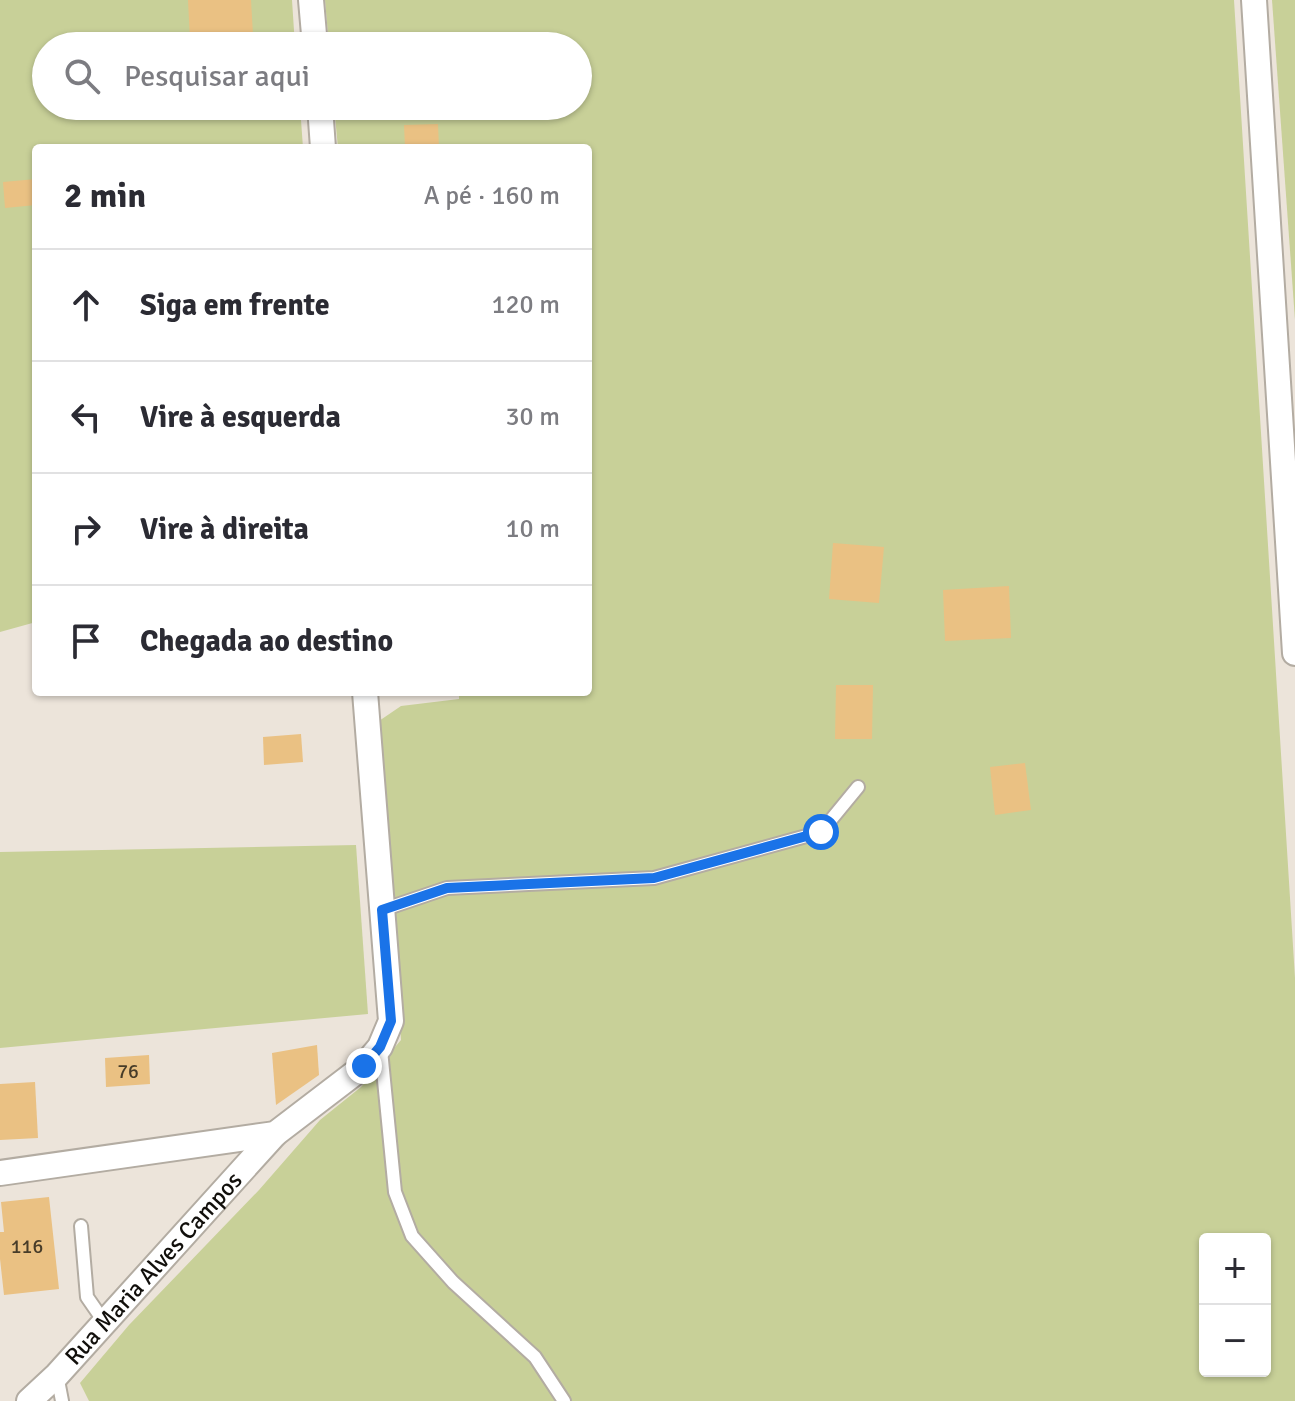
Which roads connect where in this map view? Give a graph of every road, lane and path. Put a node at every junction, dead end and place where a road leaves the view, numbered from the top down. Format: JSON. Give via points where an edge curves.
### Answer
{"nodes":[{"id":1,"x":311,"y":0,"type":"edge"},
{"id":2,"x":1254,"y":0,"type":"edge"},
{"id":3,"x":314,"y":32,"type":"edge"},
{"id":4,"x":321,"y":120,"type":"edge"},
{"id":5,"x":323,"y":144,"type":"edge"},
{"id":6,"x":1295,"y":653,"type":"edge"},
{"id":7,"x":365,"y":696,"type":"edge"},
{"id":8,"x":858,"y":787,"type":"dead end"},
{"id":9,"x":382,"y":910,"type":"junction"},
{"id":10,"x":380,"y":1047,"type":"junction"},
{"id":11,"x":275,"y":1134,"type":"junction"},
{"id":12,"x":0,"y":1173,"type":"edge"},
{"id":13,"x":81,"y":1226,"type":"dead end"},
{"id":14,"x":105,"y":1323,"type":"junction"},
{"id":15,"x":57,"y":1375,"type":"junction"},
{"id":16,"x":29,"y":1401,"type":"edge"},
{"id":17,"x":62,"y":1401,"type":"edge"},
{"id":18,"x":564,"y":1401,"type":"edge"}],
"edges":[{"from":1,"to":3,"type":"street"},
{"from":2,"to":6,"type":"street"},
{"from":4,"to":5,"type":"street"},
{"from":7,"to":9,"type":"street"},
{"from":8,"to":9,"type":"lane","via":[[821,832],[654,878],[447,888]]},
{"from":9,"to":10,"type":"street","via":[[391,1021]]},
{"from":10,"to":11,"type":"street","name":"Rua Maria Alves Campos","via":[[364,1066]]},
{"from":10,"to":18,"type":"lane","via":[[395,1192],[412,1236],[453,1282],[535,1357]]},
{"from":11,"to":12,"type":"street"},
{"from":11,"to":14,"type":"street","name":"Rua Maria Alves Campos"},
{"from":13,"to":14,"type":"lane","via":[[87,1297]]},
{"from":14,"to":15,"type":"street","name":"Rua Maria Alves Campos"},
{"from":15,"to":16,"type":"street","name":"Rua Maria Alves Campos"},
{"from":15,"to":17,"type":"lane"}]}
